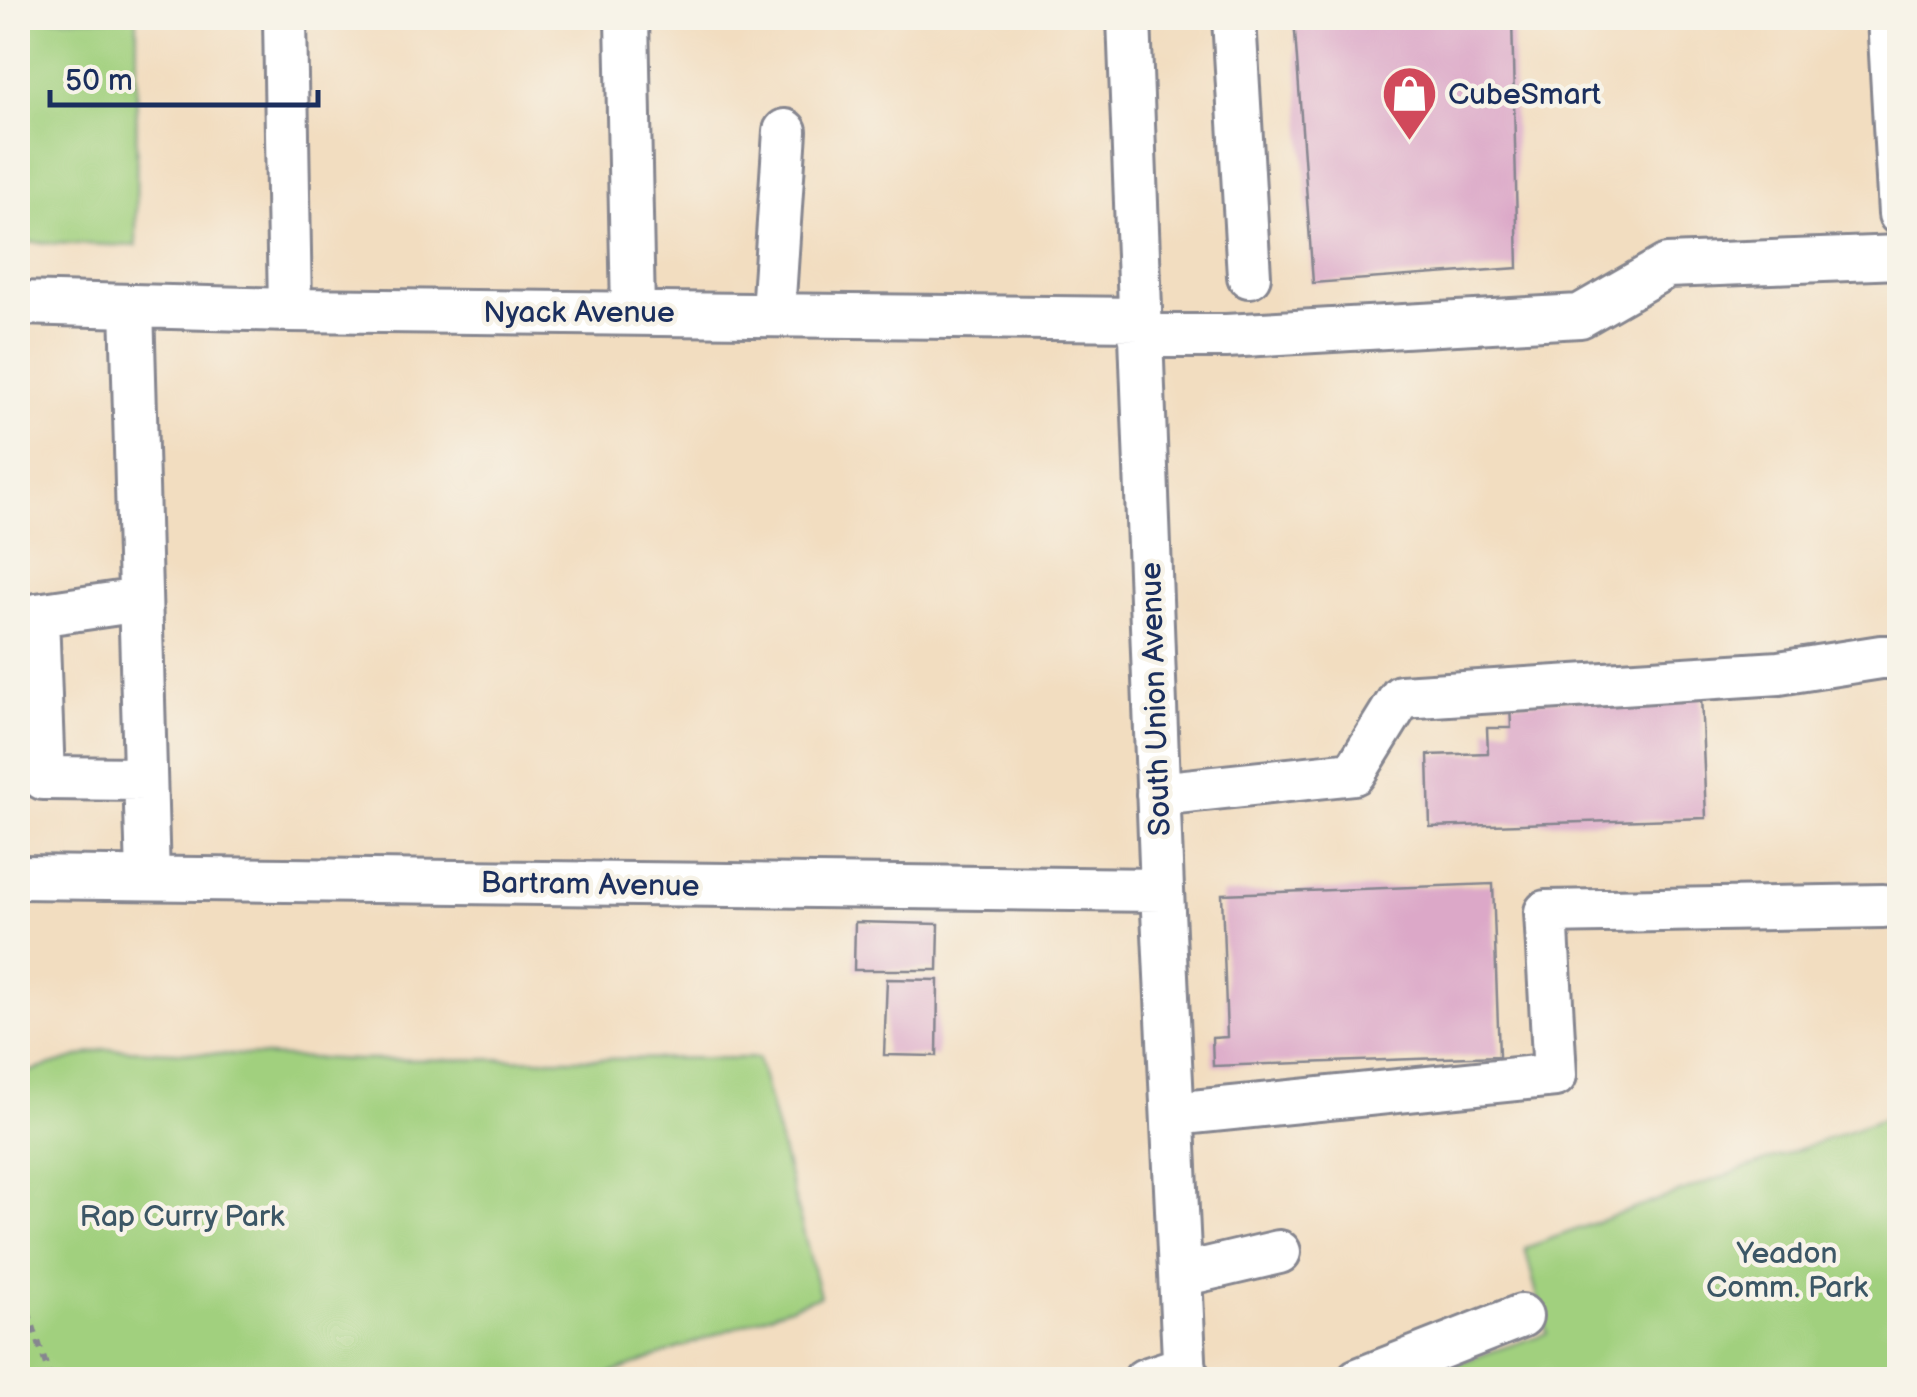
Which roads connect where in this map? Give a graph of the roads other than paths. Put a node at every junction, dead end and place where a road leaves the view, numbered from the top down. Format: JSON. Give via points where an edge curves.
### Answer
{"nodes":[{"id":1,"x":285,"y":18,"type":"edge"},
{"id":2,"x":628,"y":18,"type":"edge"},
{"id":3,"x":1130,"y":18,"type":"edge"},
{"id":4,"x":1234,"y":18,"type":"edge"},
{"id":5,"x":1889,"y":18,"type":"edge"},
{"id":6,"x":785,"y":131,"type":"dead end"},
{"id":7,"x":1900,"y":214,"type":"edge"},
{"id":8,"x":1900,"y":257,"type":"edge"},
{"id":9,"x":1249,"y":276,"type":"dead end"},
{"id":10,"x":18,"y":303,"type":"edge"},
{"id":11,"x":132,"y":306,"type":"junction"},
{"id":12,"x":290,"y":310,"type":"junction"},
{"id":13,"x":633,"y":312,"type":"junction"},
{"id":14,"x":773,"y":314,"type":"junction"},
{"id":15,"x":1140,"y":327,"type":"junction"},
{"id":16,"x":140,"y":600,"type":"junction"},
{"id":17,"x":1900,"y":657,"type":"edge"},
{"id":18,"x":145,"y":780,"type":"junction"},
{"id":19,"x":1158,"y":794,"type":"junction"},
{"id":20,"x":18,"y":877,"type":"edge"},
{"id":21,"x":148,"y":878,"type":"junction"},
{"id":22,"x":1162,"y":890,"type":"junction"},
{"id":23,"x":1884,"y":906,"type":"dead end"},
{"id":24,"x":1173,"y":1114,"type":"junction"},
{"id":25,"x":1280,"y":1252,"type":"dead end"},
{"id":26,"x":1181,"y":1275,"type":"junction"},
{"id":27,"x":1520,"y":1316,"type":"dead end"},
{"id":28,"x":1172,"y":1375,"type":"edge"},
{"id":29,"x":1358,"y":1380,"type":"edge"}],
"edges":[{"from":1,"to":12,"type":"street"},
{"from":2,"to":13,"type":"street"},
{"from":3,"to":15,"type":"street","name":"South Union Avenue"},
{"from":4,"to":9,"type":"street"},
{"from":5,"to":7,"type":"street"},
{"from":6,"to":14,"type":"street"},
{"from":8,"to":15,"type":"street","name":"Nyack Avenue","via":[[1666,266],[1580,316],[1226,336]]},
{"from":10,"to":11,"type":"street","name":"Nyack Avenue"},
{"from":11,"to":12,"type":"street","name":"Nyack Avenue"},
{"from":11,"to":16,"type":"street"},
{"from":12,"to":13,"type":"street","name":"Nyack Avenue"},
{"from":13,"to":14,"type":"street","name":"Nyack Avenue"},
{"from":14,"to":15,"type":"street","name":"Nyack Avenue"},
{"from":15,"to":19,"type":"street","name":"South Union Avenue"},
{"from":16,"to":18,"type":"street"},
{"from":16,"to":18,"type":"street","via":[[37,615],[38,680],[43,778]]},
{"from":17,"to":19,"type":"street","via":[[1779,672],[1402,697],[1354,774]]},
{"from":18,"to":21,"type":"street"},
{"from":19,"to":22,"type":"street","name":"South Union Avenue"},
{"from":20,"to":21,"type":"street","name":"Bartram Avenue"},
{"from":21,"to":22,"type":"street","name":"Bartram Avenue"},
{"from":22,"to":24,"type":"street","name":"South Union Avenue"},
{"from":23,"to":24,"type":"street","via":[[1546,912],[1554,1075]]},
{"from":24,"to":26,"type":"street","name":"South Union Avenue"},
{"from":25,"to":26,"type":"street"},
{"from":26,"to":28,"type":"street","name":"South Union Avenue"},
{"from":27,"to":29,"type":"street"}]}
